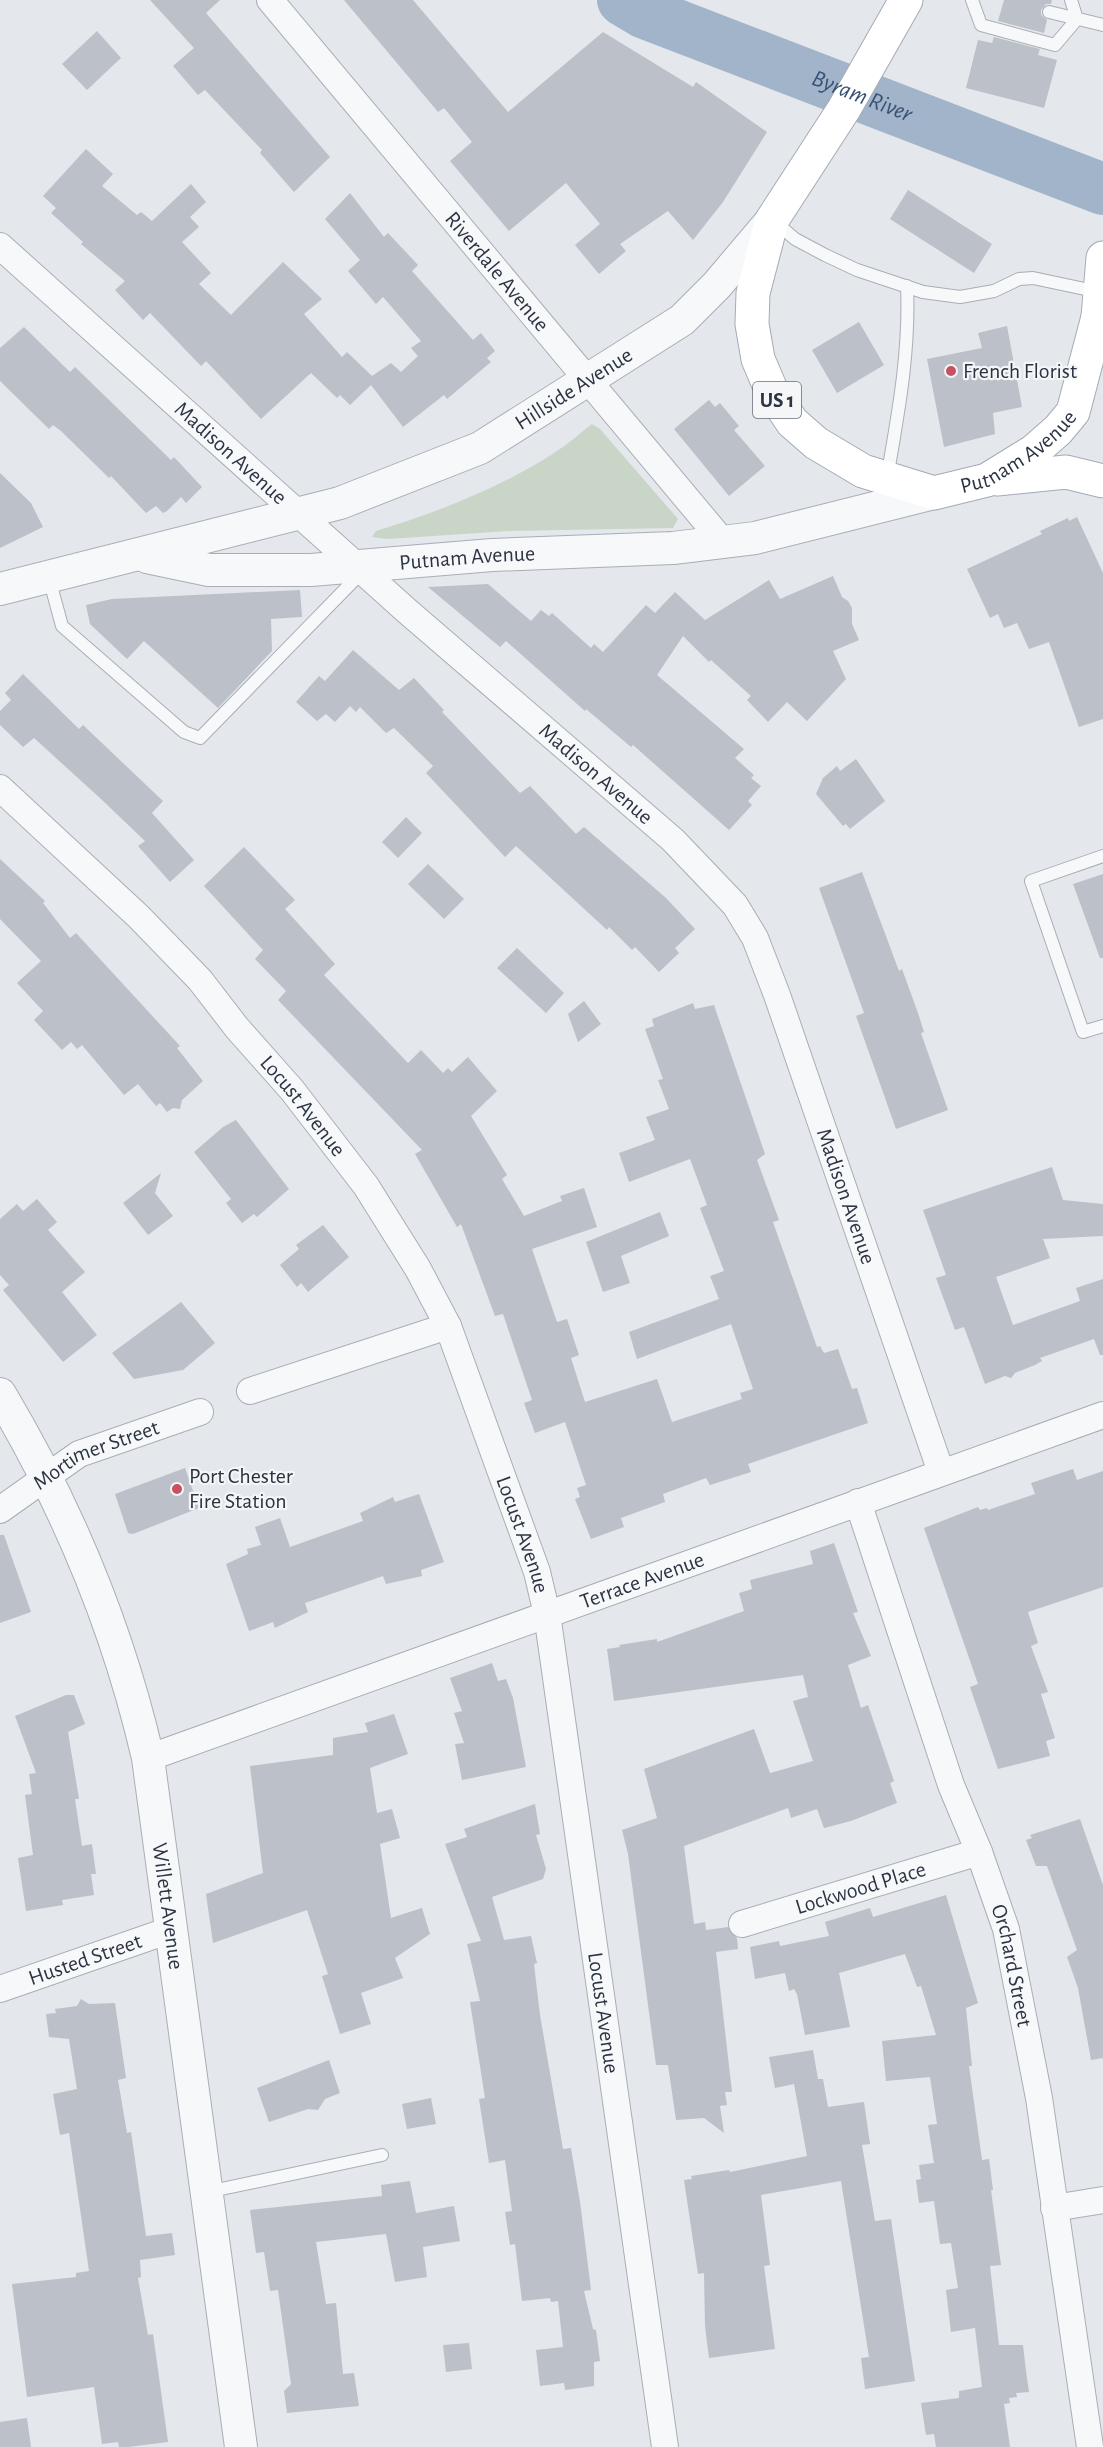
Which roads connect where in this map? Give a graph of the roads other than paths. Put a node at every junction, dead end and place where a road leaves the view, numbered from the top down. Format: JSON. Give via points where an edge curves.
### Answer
{"nodes":[{"id":1,"x":270,"y":0,"type":"edge"},
{"id":2,"x":906,"y":0,"type":"edge"},
{"id":3,"x":972,"y":0,"type":"edge"},
{"id":4,"x":1071,"y":0,"type":"edge"},
{"id":5,"x":1049,"y":12,"type":"dead end"},
{"id":6,"x":1077,"y":19,"type":"junction"},
{"id":7,"x":1103,"y":26,"type":"edge"},
{"id":8,"x":772,"y":220,"type":"junction"},
{"id":9,"x":0,"y":246,"type":"edge"},
{"id":10,"x":907,"y":286,"type":"junction"},
{"id":11,"x":1101,"y":295,"type":"edge"},
{"id":12,"x":589,"y":381,"type":"junction"},
{"id":13,"x":987,"y":480,"type":"junction"},
{"id":14,"x":1103,"y":481,"type":"edge"},
{"id":15,"x":889,"y":491,"type":"junction"},
{"id":16,"x":299,"y":515,"type":"junction"},
{"id":17,"x":724,"y":543,"type":"junction"},
{"id":18,"x":140,"y":556,"type":"junction"},
{"id":19,"x":360,"y":569,"type":"junction"},
{"id":20,"x":49,"y":577,"type":"junction"},
{"id":21,"x":0,"y":589,"type":"edge"},
{"id":22,"x":0,"y":788,"type":"edge"},
{"id":23,"x":1103,"y":856,"type":"edge"},
{"id":24,"x":1103,"y":1026,"type":"edge"},
{"id":25,"x":448,"y":1326,"type":"junction"},
{"id":26,"x":250,"y":1391,"type":"dead end"},
{"id":27,"x":0,"y":1394,"type":"edge"},
{"id":28,"x":200,"y":1412,"type":"dead end"},
{"id":29,"x":1103,"y":1415,"type":"edge"},
{"id":30,"x":940,"y":1472,"type":"junction"},
{"id":31,"x":46,"y":1477,"type":"junction"},
{"id":32,"x":858,"y":1502,"type":"junction"},
{"id":33,"x":0,"y":1510,"type":"edge"},
{"id":34,"x":547,"y":1614,"type":"junction"},
{"id":35,"x":148,"y":1758,"type":"junction"},
{"id":36,"x":979,"y":1852,"type":"junction"},
{"id":37,"x":742,"y":1924,"type":"dead end"},
{"id":38,"x":170,"y":1930,"type":"junction"},
{"id":39,"x":0,"y":1989,"type":"edge"},
{"id":40,"x":382,"y":2155,"type":"dead end"},
{"id":41,"x":207,"y":2192,"type":"junction"},
{"id":42,"x":1103,"y":2200,"type":"edge"},
{"id":43,"x":1054,"y":2208,"type":"junction"},
{"id":44,"x":241,"y":2447,"type":"edge"},
{"id":45,"x":665,"y":2447,"type":"edge"},
{"id":46,"x":1090,"y":2447,"type":"edge"}],
"edges":[{"from":1,"to":12,"type":"street","name":"Riverdale Avenue"},
{"from":2,"to":8,"type":"main road","name":"Hillside Avenue","number":"US 1","via":[[824,142]]},
{"from":3,"to":6,"type":"lane","via":[[981,25],[1055,45]]},
{"from":4,"to":6,"type":"lane"},
{"from":5,"to":6,"type":"lane"},
{"from":6,"to":7,"type":"lane"},
{"from":8,"to":10,"type":"lane","via":[[795,239],[825,255]]},
{"from":8,"to":12,"type":"street","name":"Hillside Avenue","via":[[682,320]]},
{"from":8,"to":15,"type":"main road","name":"Putnam Avenue","number":"US 1","via":[[753,293],[752,324],[758,359],[772,392],[792,422],[816,444]]},
{"from":9,"to":16,"type":"street","name":"Madison Avenue"},
{"from":10,"to":11,"type":"lane","via":[[960,297],[1033,278]]},
{"from":10,"to":15,"type":"lane","via":[[906,367]]},
{"from":11,"to":13,"type":"main road","name":"Putnam Avenue","via":[[1073,412],[1034,451]]},
{"from":12,"to":16,"type":"street","name":"Hillside Avenue","via":[[480,448]]},
{"from":12,"to":17,"type":"street","name":"Riverdale Avenue"},
{"from":13,"to":14,"type":"main road","number":"US 1","via":[[1066,472]]},
{"from":13,"to":15,"type":"main road","name":"Putnam Avenue","number":"US 1","via":[[934,493]]},
{"from":15,"to":17,"type":"street","name":"Putnam Avenue"},
{"from":16,"to":18,"type":"street","name":"Hillside Avenue"},
{"from":16,"to":19,"type":"street","name":"Madison Avenue"},
{"from":17,"to":19,"type":"street","name":"Putnam Avenue","via":[[652,550],[492,555]]},
{"from":18,"to":19,"type":"street","name":"Putnam Avenue","via":[[209,570]]},
{"from":18,"to":20,"type":"street","name":"Putnam Avenue"},
{"from":19,"to":20,"type":"lane","via":[[200,738],[184,732],[62,626]]},
{"from":19,"to":30,"type":"street","name":"Madison Avenue","via":[[673,840],[735,905],[755,938],[777,994]]},
{"from":20,"to":21,"type":"street","name":"Putnam Avenue"},
{"from":22,"to":25,"type":"street","name":"Locust Avenue","via":[[139,916],[200,980],[292,1090],[366,1186]]},
{"from":23,"to":24,"type":"lane","via":[[1031,881],[1083,1032]]},
{"from":25,"to":26,"type":"street"},
{"from":25,"to":34,"type":"street","name":"Locust Avenue","via":[[537,1572]]},
{"from":27,"to":31,"type":"street","name":"Willett Avenue"},
{"from":28,"to":31,"type":"street","name":"Mortimer Street","via":[[79,1454]]},
{"from":29,"to":30,"type":"street","name":"Terrace Avenue"},
{"from":30,"to":32,"type":"street","name":"Terrace Avenue"},
{"from":31,"to":33,"type":"street","name":"Mortimer Street"},
{"from":31,"to":35,"type":"street","name":"Willett Avenue","via":[[95,1584],[117,1644]]},
{"from":32,"to":34,"type":"street","name":"Terrace Avenue"},
{"from":32,"to":36,"type":"street","name":"Orchard Street","via":[[951,1785]]},
{"from":34,"to":35,"type":"street","name":"Terrace Avenue"},
{"from":34,"to":45,"type":"street","name":"Locust Avenue"},
{"from":35,"to":38,"type":"street","name":"Willett Avenue"},
{"from":36,"to":37,"type":"street","name":"Lockwood Place"},
{"from":36,"to":43,"type":"street","name":"Orchard Street","via":[[1006,1929],[1039,2098]]},
{"from":38,"to":39,"type":"street","name":"Husted Street"},
{"from":38,"to":41,"type":"street","name":"Willett Avenue"},
{"from":40,"to":41,"type":"lane"},
{"from":41,"to":44,"type":"street","name":"Willett Avenue"},
{"from":42,"to":43,"type":"street"},
{"from":43,"to":46,"type":"street","name":"Orchard Street"}]}
